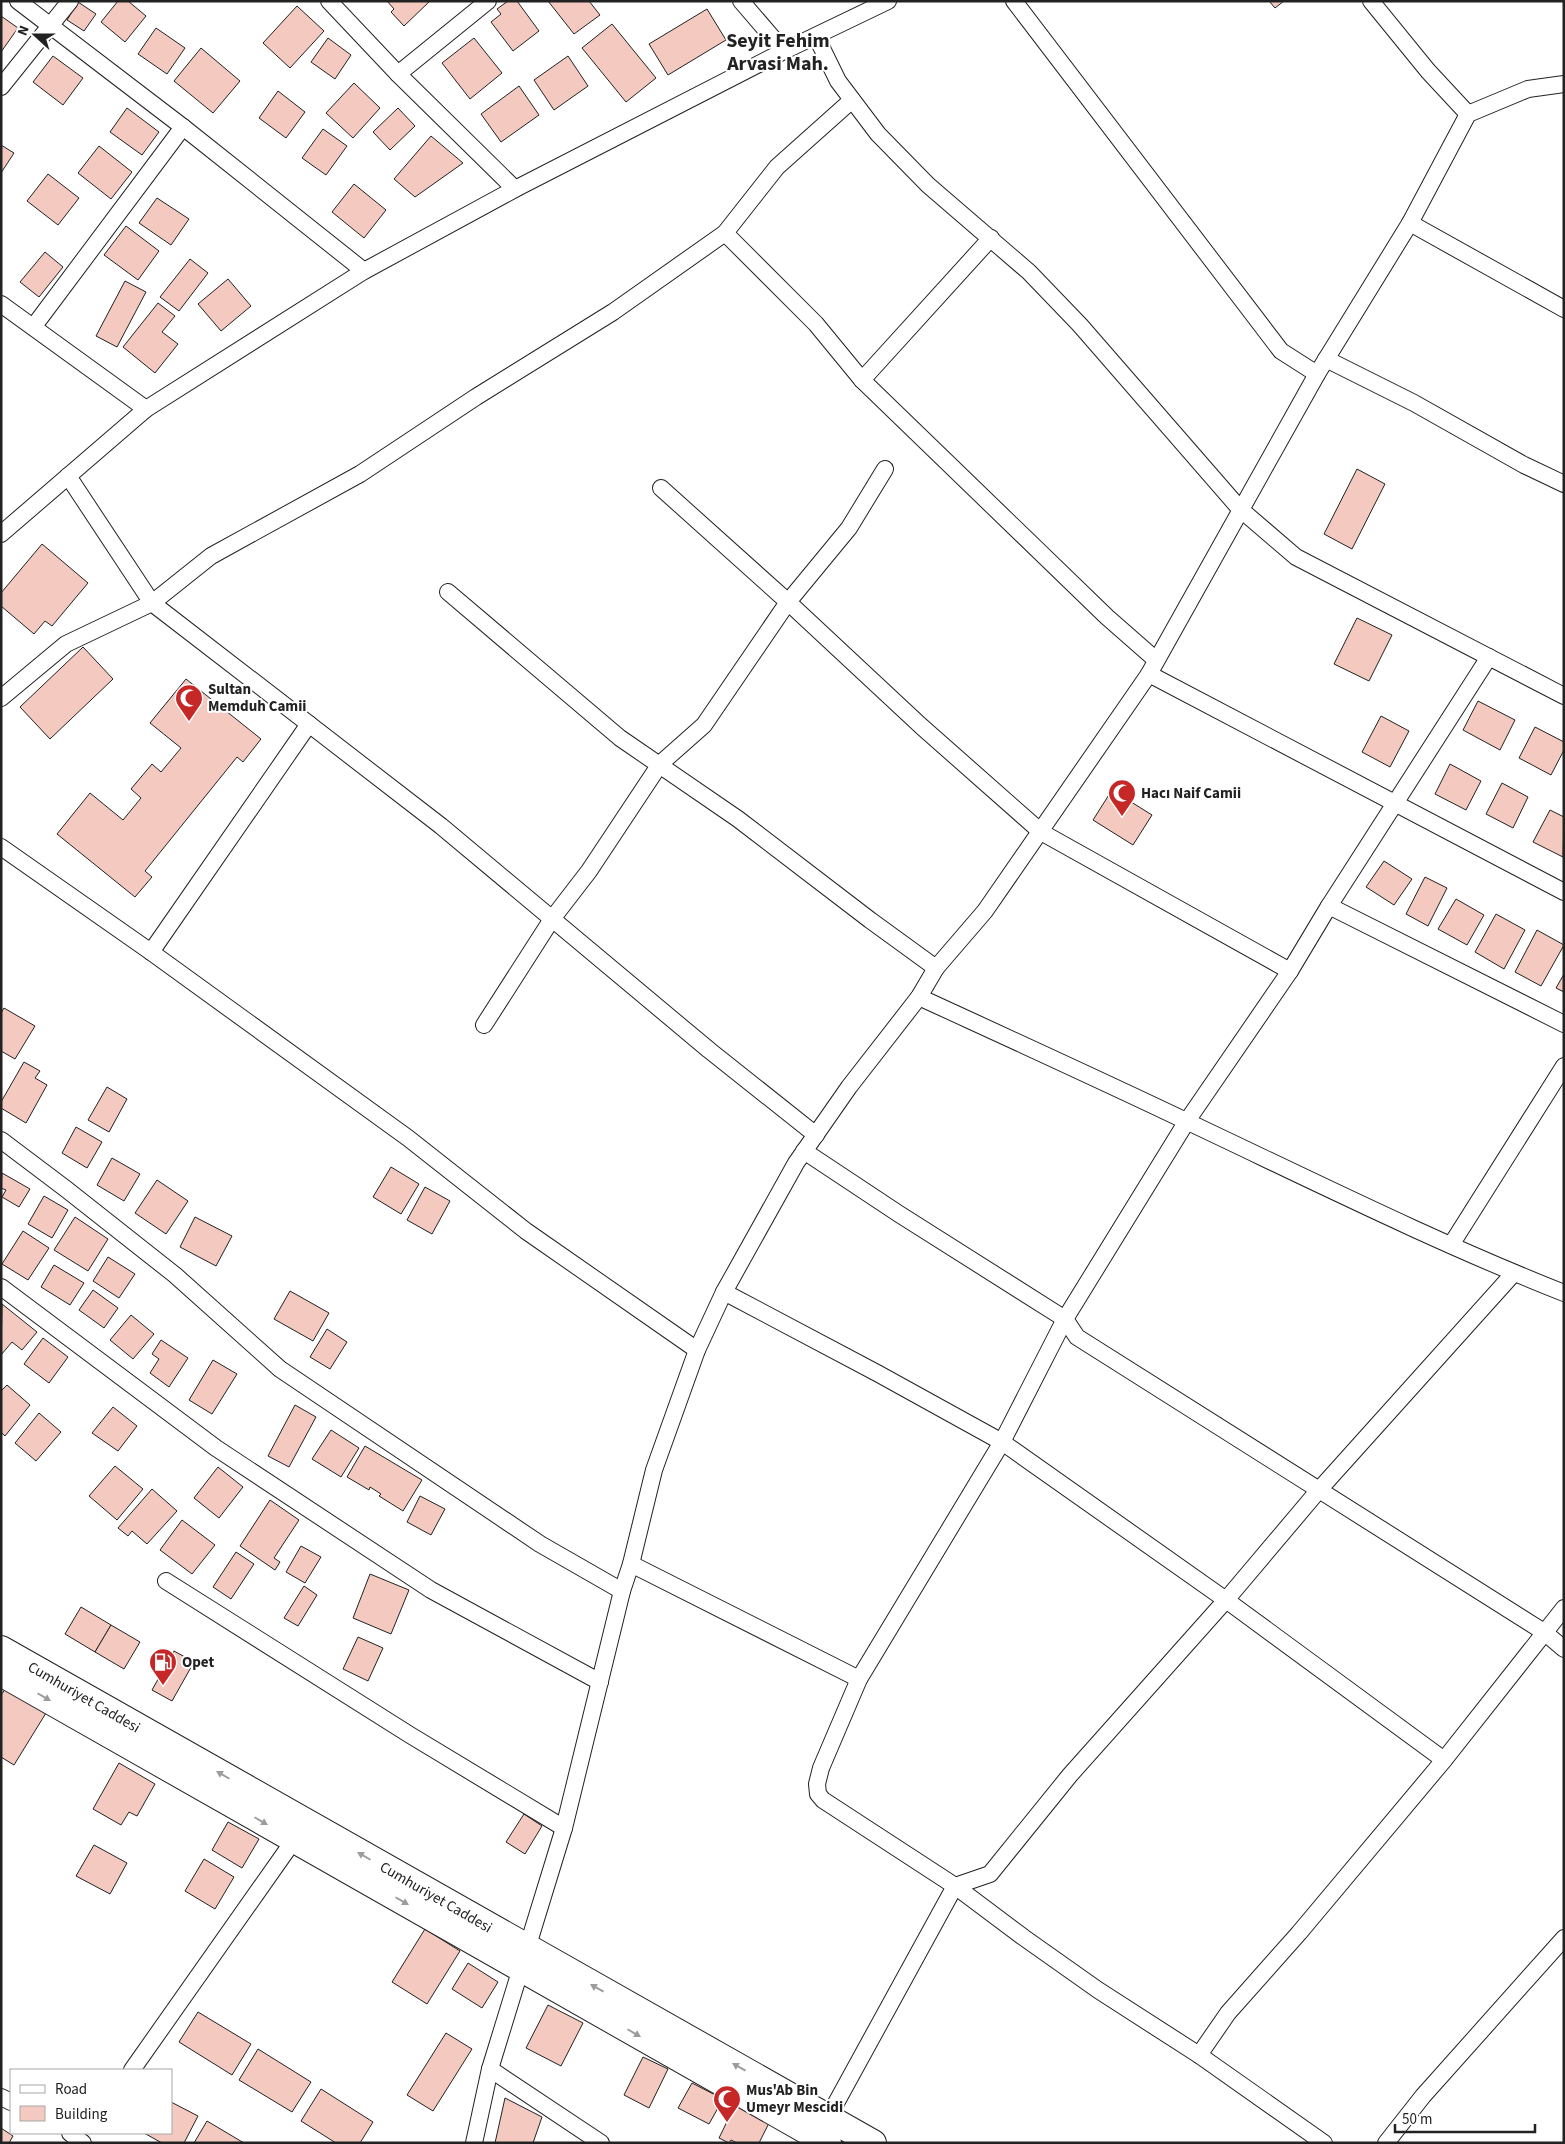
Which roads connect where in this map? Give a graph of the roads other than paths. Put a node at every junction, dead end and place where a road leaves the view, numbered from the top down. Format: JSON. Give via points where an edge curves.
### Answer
{"nodes":[{"id":1,"x":18,"y":1,"type":"edge"},
{"id":2,"x":70,"y":1,"type":"edge"},
{"id":3,"x":329,"y":1,"type":"edge"},
{"id":4,"x":488,"y":1,"type":"edge"},
{"id":5,"x":742,"y":1,"type":"edge"},
{"id":6,"x":888,"y":1,"type":"edge"},
{"id":7,"x":1014,"y":1,"type":"edge"},
{"id":8,"x":1371,"y":1,"type":"edge"},
{"id":9,"x":50,"y":26,"type":"junction"},
{"id":10,"x":816,"y":36,"type":"junction"},
{"id":11,"x":784,"y":51,"type":"junction"},
{"id":12,"x":398,"y":74,"type":"junction"},
{"id":13,"x":1564,"y":84,"type":"edge"},
{"id":14,"x":1,"y":87,"type":"edge"},
{"id":15,"x":852,"y":100,"type":"junction"},
{"id":16,"x":1468,"y":114,"type":"junction"},
{"id":17,"x":183,"y":127,"type":"junction"},
{"id":18,"x":515,"y":189,"type":"junction"},
{"id":19,"x":1410,"y":223,"type":"junction"},
{"id":20,"x":725,"y":233,"type":"junction"},
{"id":21,"x":991,"y":238,"type":"junction"},
{"id":22,"x":364,"y":271,"type":"junction"},
{"id":23,"x":1,"y":304,"type":"edge"},
{"id":24,"x":1564,"y":309,"type":"edge"},
{"id":25,"x":34,"y":326,"type":"junction"},
{"id":26,"x":1326,"y":360,"type":"junction"},
{"id":27,"x":1317,"y":374,"type":"junction"},
{"id":28,"x":862,"y":380,"type":"junction"},
{"id":29,"x":146,"y":409,"type":"junction"},
{"id":30,"x":885,"y":469,"type":"dead end"},
{"id":31,"x":68,"y":476,"type":"junction"},
{"id":32,"x":1564,"y":484,"type":"edge"},
{"id":33,"x":660,"y":488,"type":"dead end"},
{"id":34,"x":1240,"y":509,"type":"junction"},
{"id":35,"x":1,"y":534,"type":"edge"},
{"id":36,"x":448,"y":592,"type":"dead end"},
{"id":37,"x":788,"y":602,"type":"junction"},
{"id":38,"x":152,"y":603,"type":"junction"},
{"id":39,"x":1489,"y":657,"type":"junction"},
{"id":40,"x":1153,"y":667,"type":"junction"},
{"id":41,"x":1564,"y":696,"type":"edge"},
{"id":42,"x":1,"y":698,"type":"edge"},
{"id":43,"x":309,"y":724,"type":"junction"},
{"id":44,"x":660,"y":764,"type":"junction"},
{"id":45,"x":1394,"y":803,"type":"junction"},
{"id":46,"x":1041,"y":832,"type":"junction"},
{"id":47,"x":1,"y":847,"type":"edge"},
{"id":48,"x":1564,"y":892,"type":"edge"},
{"id":49,"x":1329,"y":906,"type":"junction"},
{"id":50,"x":552,"y":919,"type":"junction"},
{"id":51,"x":151,"y":952,"type":"junction"},
{"id":52,"x":936,"y":968,"type":"junction"},
{"id":53,"x":1290,"y":971,"type":"junction"},
{"id":54,"x":919,"y":997,"type":"junction"},
{"id":55,"x":1564,"y":1024,"type":"edge"},
{"id":56,"x":484,"y":1025,"type":"dead end"},
{"id":57,"x":1564,"y":1066,"type":"edge"},
{"id":58,"x":1187,"y":1121,"type":"junction"},
{"id":59,"x":816,"y":1134,"type":"junction"},
{"id":60,"x":1,"y":1140,"type":"edge"},
{"id":61,"x":804,"y":1151,"type":"junction"},
{"id":62,"x":1451,"y":1245,"type":"junction"},
{"id":63,"x":1514,"y":1273,"type":"junction"},
{"id":64,"x":1,"y":1287,"type":"edge"},
{"id":65,"x":724,"y":1292,"type":"junction"},
{"id":66,"x":1564,"y":1293,"type":"edge"},
{"id":67,"x":1065,"y":1319,"type":"junction"},
{"id":68,"x":697,"y":1350,"type":"junction"},
{"id":69,"x":1002,"y":1442,"type":"junction"},
{"id":70,"x":1318,"y":1491,"type":"junction"},
{"id":71,"x":631,"y":1564,"type":"junction"},
{"id":72,"x":166,"y":1581,"type":"dead end"},
{"id":73,"x":622,"y":1591,"type":"junction"},
{"id":74,"x":1226,"y":1600,"type":"junction"},
{"id":75,"x":1564,"y":1608,"type":"edge"},
{"id":76,"x":1544,"y":1632,"type":"junction"},
{"id":77,"x":1,"y":1649,"type":"edge"},
{"id":78,"x":1564,"y":1649,"type":"edge"},
{"id":79,"x":1,"y":1673,"type":"edge"},
{"id":80,"x":859,"y":1679,"type":"junction"},
{"id":81,"x":600,"y":1682,"type":"junction"},
{"id":82,"x":1444,"y":1760,"type":"junction"},
{"id":83,"x":564,"y":1828,"type":"junction"},
{"id":84,"x":294,"y":1840,"type":"junction"},
{"id":85,"x":955,"y":1886,"type":"junction"},
{"id":86,"x":1564,"y":1938,"type":"edge"},
{"id":87,"x":525,"y":1959,"type":"junction"},
{"id":88,"x":1199,"y":2055,"type":"junction"},
{"id":89,"x":133,"y":2069,"type":"edge"},
{"id":90,"x":490,"y":2069,"type":"junction"},
{"id":91,"x":824,"y":2132,"type":"edge"},
{"id":92,"x":71,"y":2134,"type":"edge"},
{"id":93,"x":83,"y":2143,"type":"edge"},
{"id":94,"x":474,"y":2143,"type":"edge"},
{"id":95,"x":601,"y":2143,"type":"edge"},
{"id":96,"x":872,"y":2143,"type":"edge"},
{"id":97,"x":1324,"y":2143,"type":"edge"},
{"id":98,"x":1386,"y":2143,"type":"edge"}],
"edges":[{"from":1,"to":9,"type":"street"},
{"from":2,"to":9,"type":"street"},
{"from":3,"to":12,"type":"street"},
{"from":4,"to":12,"type":"street"},
{"from":5,"to":11,"type":"street"},
{"from":6,"to":10,"type":"street"},
{"from":7,"to":27,"type":"street","via":[[1281,351]]},
{"from":8,"to":16,"type":"street"},
{"from":9,"to":14,"type":"street"},
{"from":9,"to":17,"type":"street"},
{"from":10,"to":11,"type":"street"},
{"from":10,"to":15,"type":"street","via":[[838,81]]},
{"from":11,"to":18,"type":"street"},
{"from":12,"to":18,"type":"street"},
{"from":13,"to":16,"type":"street","via":[[1528,89]]},
{"from":15,"to":20,"type":"street","via":[[777,167]]},
{"from":15,"to":21,"type":"street","via":[[878,134],[928,185]]},
{"from":16,"to":19,"type":"street"},
{"from":17,"to":22,"type":"street"},
{"from":17,"to":25,"type":"street"},
{"from":18,"to":22,"type":"street"},
{"from":19,"to":24,"type":"street"},
{"from":19,"to":26,"type":"street"},
{"from":20,"to":28,"type":"street","via":[[816,324]]},
{"from":20,"to":38,"type":"street","via":[[614,312],[476,397],[360,474],[211,556]]},
{"from":21,"to":28,"type":"street"},
{"from":21,"to":34,"type":"street","via":[[1080,325]]},
{"from":22,"to":29,"type":"street"},
{"from":23,"to":25,"type":"street"},
{"from":25,"to":29,"type":"street"},
{"from":26,"to":27,"type":"street"},
{"from":26,"to":32,"type":"street","via":[[1414,403]]},
{"from":27,"to":34,"type":"street"},
{"from":28,"to":40,"type":"street","via":[[1107,616]]},
{"from":29,"to":31,"type":"street"},
{"from":30,"to":37,"type":"street","via":[[849,528]]},
{"from":31,"to":35,"type":"street"},
{"from":31,"to":38,"type":"street"},
{"from":33,"to":37,"type":"street"},
{"from":34,"to":39,"type":"street","via":[[1296,557]]},
{"from":34,"to":40,"type":"street"},
{"from":36,"to":44,"type":"street","via":[[620,738]]},
{"from":37,"to":44,"type":"street","via":[[704,725]]},
{"from":37,"to":46,"type":"street"},
{"from":38,"to":42,"type":"street","via":[[66,644]]},
{"from":38,"to":43,"type":"street"},
{"from":39,"to":41,"type":"street"},
{"from":39,"to":45,"type":"street"},
{"from":40,"to":45,"type":"street"},
{"from":40,"to":46,"type":"street"},
{"from":43,"to":50,"type":"street","via":[[441,826]]},
{"from":43,"to":51,"type":"street"},
{"from":44,"to":50,"type":"street","via":[[589,871]]},
{"from":44,"to":52,"type":"street"},
{"from":45,"to":48,"type":"street"},
{"from":45,"to":49,"type":"street"},
{"from":46,"to":52,"type":"street","via":[[985,911]]},
{"from":46,"to":53,"type":"street"},
{"from":47,"to":51,"type":"street"},
{"from":49,"to":53,"type":"street"},
{"from":49,"to":55,"type":"street"},
{"from":50,"to":56,"type":"street"},
{"from":50,"to":59,"type":"street"},
{"from":51,"to":68,"type":"street","via":[[408,1138],[526,1231]]},
{"from":52,"to":54,"type":"street"},
{"from":53,"to":58,"type":"street"},
{"from":54,"to":58,"type":"street"},
{"from":54,"to":59,"type":"street"},
{"from":57,"to":62,"type":"street"},
{"from":58,"to":62,"type":"street"},
{"from":58,"to":67,"type":"street"},
{"from":59,"to":61,"type":"street"},
{"from":60,"to":73,"type":"street","via":[[175,1276],[280,1369],[540,1544]]},
{"from":61,"to":65,"type":"street"},
{"from":61,"to":67,"type":"street"},
{"from":62,"to":63,"type":"street"},
{"from":63,"to":66,"type":"street"},
{"from":63,"to":70,"type":"street"},
{"from":64,"to":81,"type":"street","via":[[216,1448],[423,1584]]},
{"from":65,"to":68,"type":"street"},
{"from":65,"to":69,"type":"street"},
{"from":67,"to":69,"type":"street"},
{"from":67,"to":70,"type":"street","via":[[1077,1337]]},
{"from":68,"to":71,"type":"street","via":[[654,1470]]},
{"from":69,"to":74,"type":"street"},
{"from":69,"to":80,"type":"street"},
{"from":70,"to":74,"type":"street"},
{"from":70,"to":76,"type":"street"},
{"from":71,"to":73,"type":"street"},
{"from":71,"to":80,"type":"street"},
{"from":72,"to":83,"type":"street"},
{"from":73,"to":81,"type":"street"},
{"from":74,"to":82,"type":"street"},
{"from":74,"to":85,"type":"street","via":[[1070,1775],[990,1874]]},
{"from":75,"to":76,"type":"street"},
{"from":76,"to":78,"type":"street"},
{"from":76,"to":82,"type":"street"},
{"from":87,"to":77,"type":"main road","name":"Cumhuriyet Caddesi","one_way":true},
{"from":79,"to":84,"type":"main road","name":"Cumhuriyet Caddesi","one_way":true},
{"from":80,"to":85,"type":"street","via":[[822,1768],[817,1784],[818,1794]]},
{"from":81,"to":83,"type":"street"},
{"from":82,"to":88,"type":"street","via":[[1300,1933],[1228,2013]]},
{"from":83,"to":87,"type":"street"},
{"from":84,"to":87,"type":"main road","name":"Cumhuriyet Caddesi","one_way":true},
{"from":84,"to":89,"type":"street"},
{"from":85,"to":88,"type":"street","via":[[1023,1938]]},
{"from":85,"to":91,"type":"street"},
{"from":86,"to":98,"type":"street","via":[[1423,2096]]},
{"from":87,"to":90,"type":"street"},
{"from":87,"to":91,"type":"main road","name":"Cumhuriyet Caddesi"},
{"from":88,"to":97,"type":"street"},
{"from":90,"to":94,"type":"street"},
{"from":90,"to":95,"type":"street"},
{"from":91,"to":96,"type":"main road","name":"Cumhuriyet Caddesi"},
{"from":92,"to":93,"type":"street"}]}
